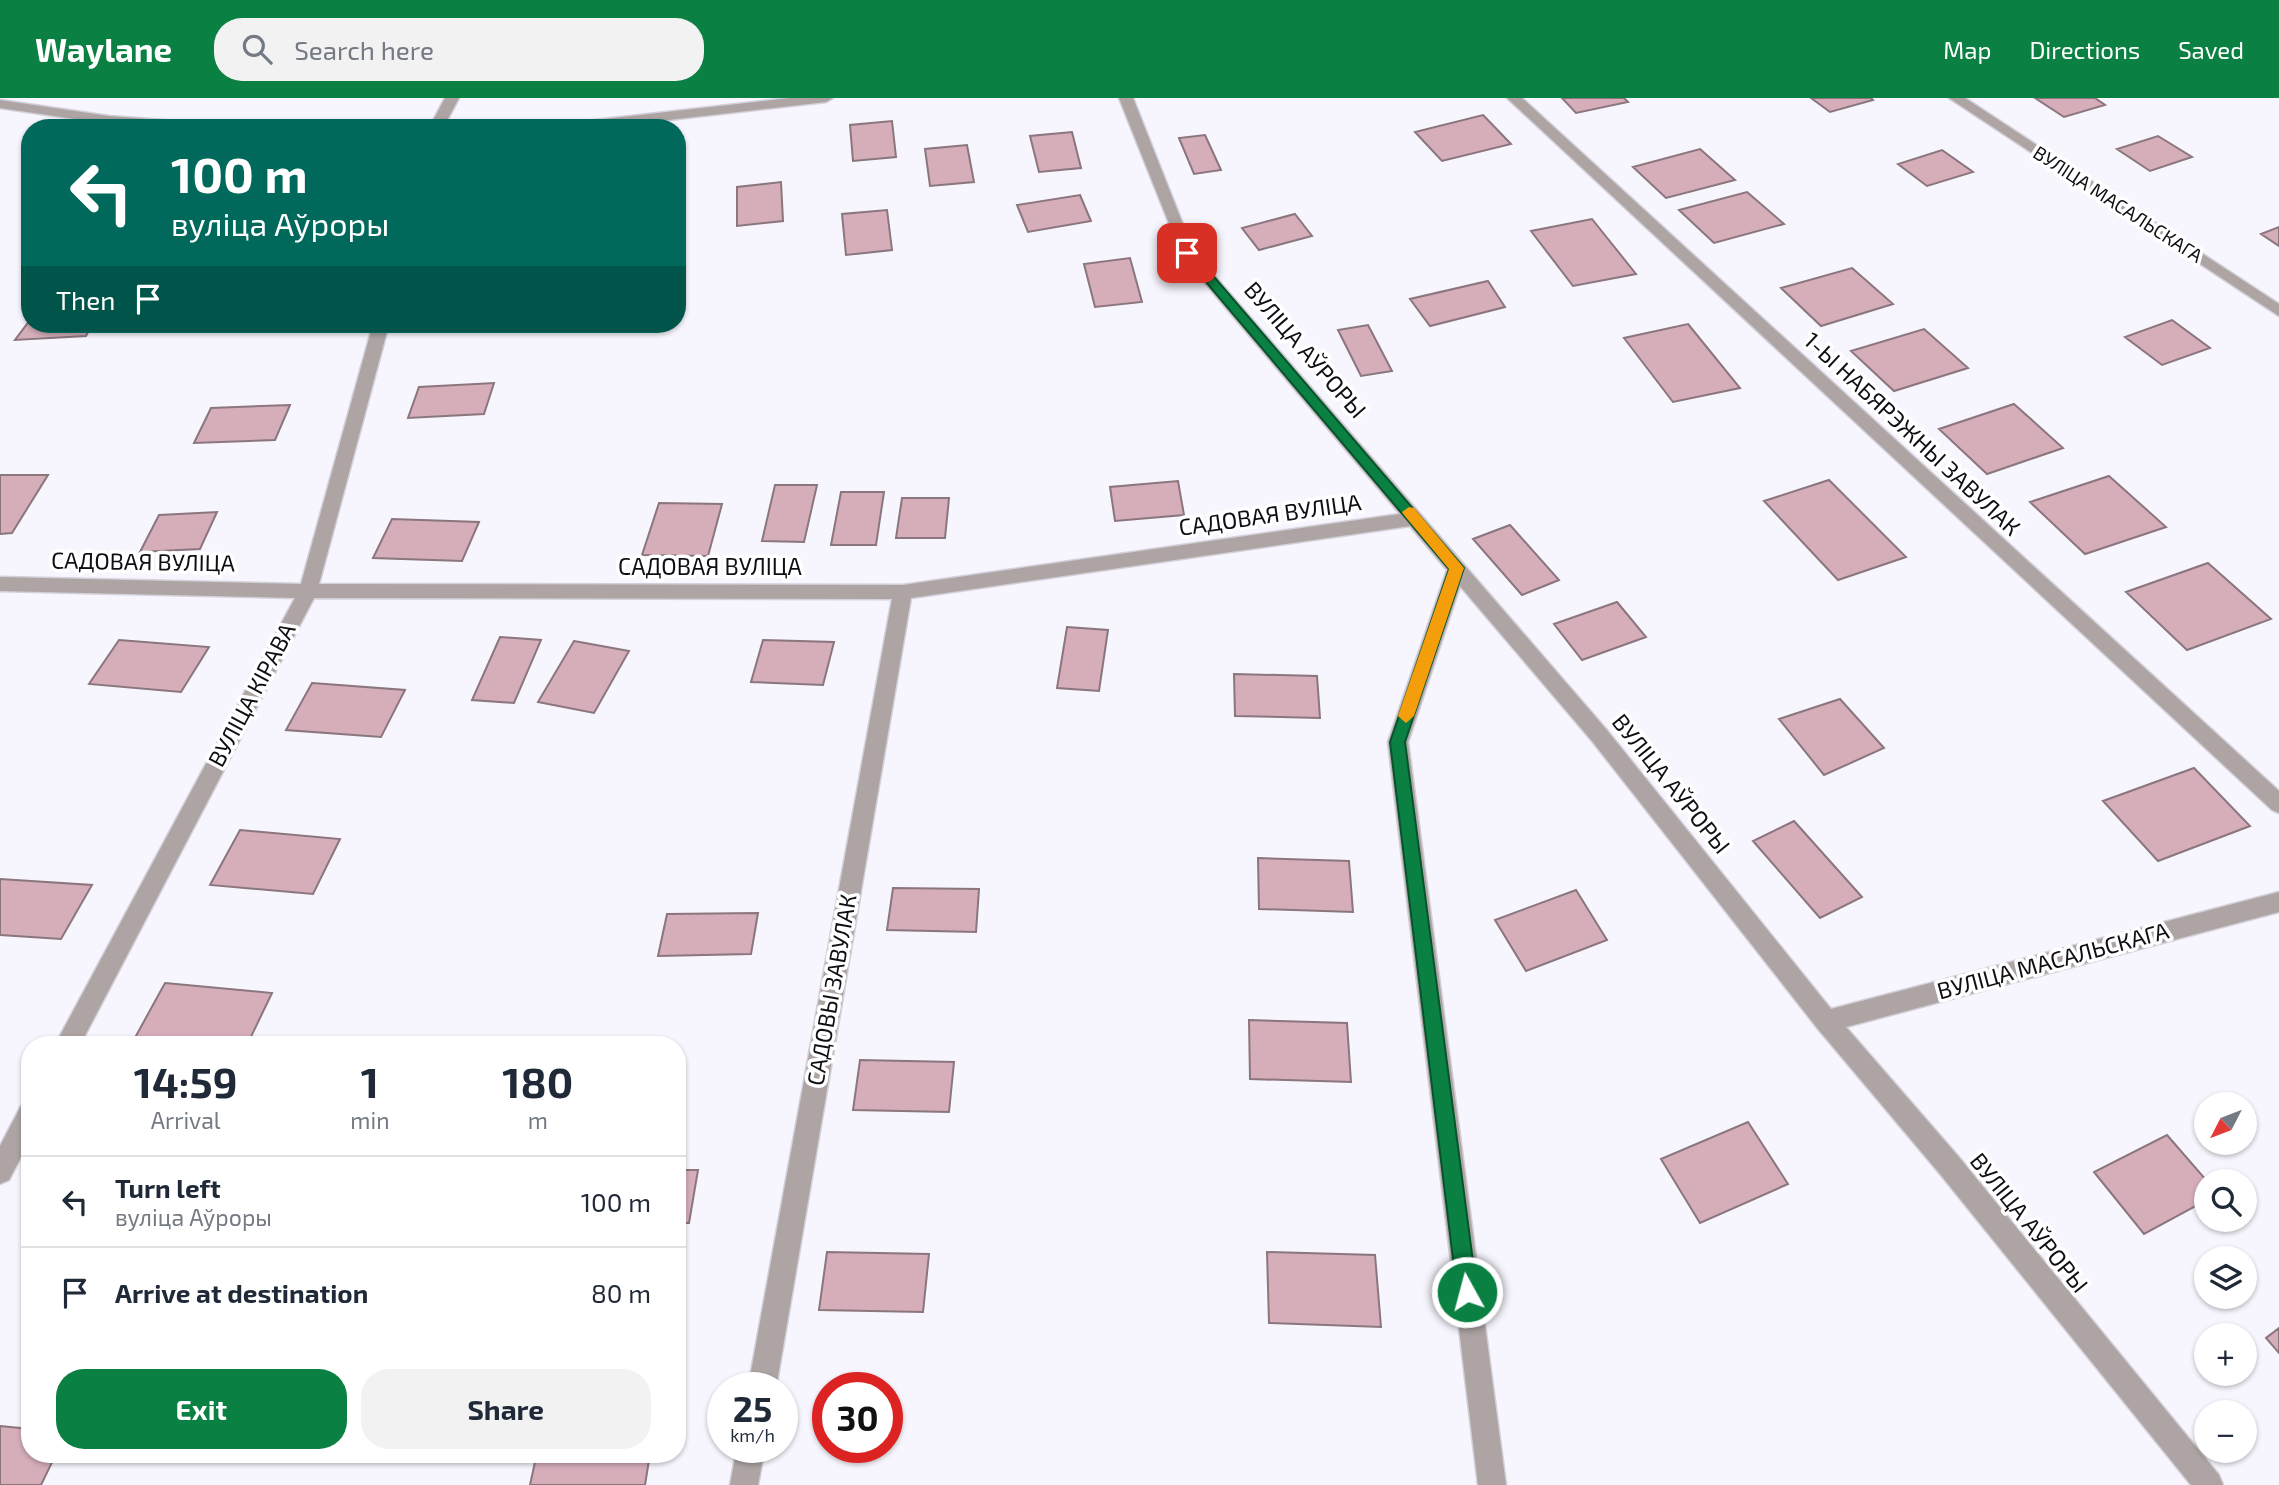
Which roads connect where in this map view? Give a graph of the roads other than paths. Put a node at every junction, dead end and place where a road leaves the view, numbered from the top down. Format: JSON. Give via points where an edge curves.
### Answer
{"nodes":[{"id":1,"x":452,"y":98,"type":"edge"},
{"id":2,"x":826,"y":98,"type":"edge"},
{"id":3,"x":1126,"y":98,"type":"edge"},
{"id":4,"x":1514,"y":98,"type":"edge"},
{"id":5,"x":1956,"y":98,"type":"edge"},
{"id":6,"x":0,"y":104,"type":"edge"},
{"id":7,"x":96,"y":119,"type":"edge"},
{"id":8,"x":441,"y":119,"type":"edge"},
{"id":9,"x":640,"y":119,"type":"edge"},
{"id":10,"x":2279,"y":311,"type":"edge"},
{"id":11,"x":379,"y":333,"type":"edge"},
{"id":12,"x":1415,"y":519,"type":"junction"},
{"id":13,"x":1457,"y":568,"type":"junction"},
{"id":14,"x":0,"y":584,"type":"edge"},
{"id":15,"x":308,"y":591,"type":"junction"},
{"id":16,"x":903,"y":592,"type":"junction"},
{"id":17,"x":2279,"y":804,"type":"edge"},
{"id":18,"x":2279,"y":902,"type":"edge"},
{"id":19,"x":1826,"y":1021,"type":"junction"},
{"id":20,"x":72,"y":1036,"type":"edge"},
{"id":21,"x":21,"y":1132,"type":"edge"},
{"id":22,"x":0,"y":1171,"type":"edge"},
{"id":23,"x":765,"y":1372,"type":"edge"},
{"id":24,"x":748,"y":1463,"type":"edge"},
{"id":25,"x":744,"y":1485,"type":"edge"},
{"id":26,"x":1492,"y":1485,"type":"edge"},
{"id":27,"x":2209,"y":1485,"type":"edge"}],
"edges":[{"from":1,"to":8,"type":"street"},
{"from":2,"to":9,"type":"street"},
{"from":3,"to":12,"type":"street","name":"ВУЛІЦА АЎРОРЫ","via":[[1187,253]]},
{"from":4,"to":17,"type":"street","name":"1-Ы НАБЯРЭЖНЫ ЗАВУЛАК","via":[[2071,618]]},
{"from":5,"to":10,"type":"street","name":"ВУЛІЦА МАСАЛЬСКАГА"},
{"from":6,"to":7,"type":"street"},
{"from":11,"to":15,"type":"street","name":"ВУЛІЦА КІРАВА"},
{"from":12,"to":13,"type":"street","name":"ВУЛІЦА АЎРОРЫ"},
{"from":12,"to":16,"type":"street","name":"САДОВАЯ ВУЛІЦА"},
{"from":13,"to":19,"type":"street","name":"ВУЛІЦА АЎРОРЫ","via":[[1599,735]]},
{"from":13,"to":26,"type":"street","via":[[1398,742]]},
{"from":14,"to":15,"type":"street","name":"САДОВАЯ ВУЛІЦА"},
{"from":15,"to":16,"type":"street","name":"САДОВАЯ ВУЛІЦА"},
{"from":15,"to":20,"type":"street","name":"ВУЛІЦА КІРАВА"},
{"from":16,"to":23,"type":"street","name":"САДОВЫ ЗАВУЛАК"},
{"from":18,"to":19,"type":"street","name":"ВУЛІЦА МАСАЛЬСКАГА"},
{"from":19,"to":27,"type":"street","name":"ВУЛІЦА АЎРОРЫ"},
{"from":21,"to":22,"type":"street"},
{"from":24,"to":25,"type":"street"}]}
